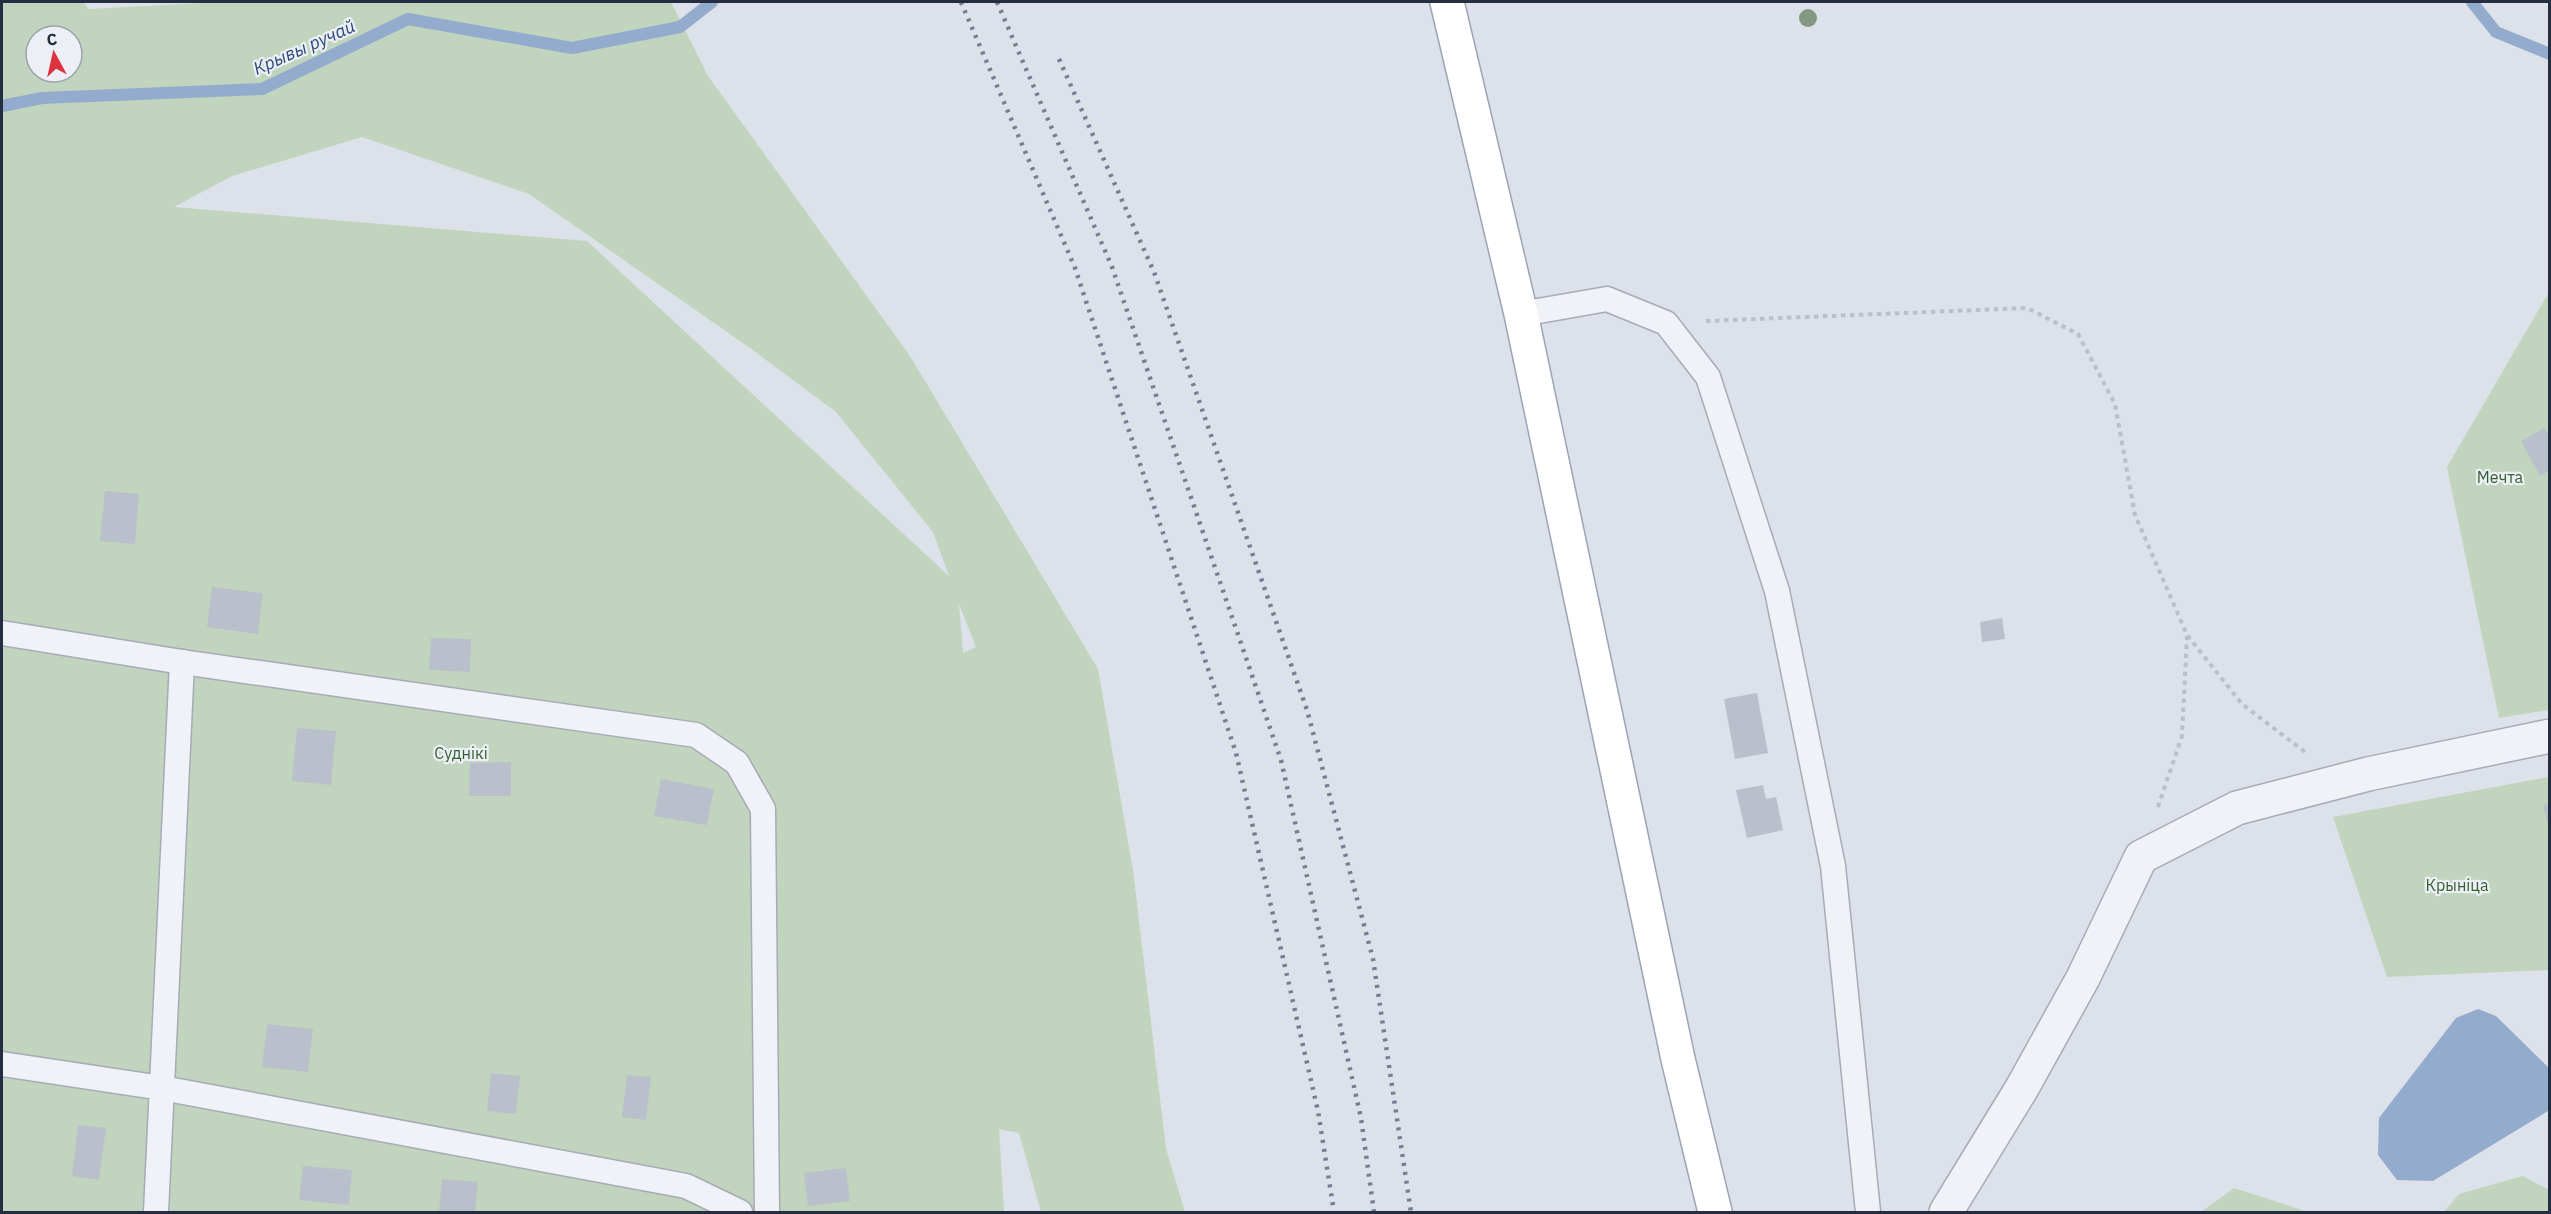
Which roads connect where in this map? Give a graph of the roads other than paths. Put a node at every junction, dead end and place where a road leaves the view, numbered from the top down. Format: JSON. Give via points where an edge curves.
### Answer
{"nodes":[{"id":1,"x":1447,"y":2,"type":"edge"},
{"id":2,"x":1521,"y":314,"type":"junction"},
{"id":3,"x":2,"y":633,"type":"edge"},
{"id":4,"x":182,"y":662,"type":"junction"},
{"id":5,"x":2550,"y":736,"type":"edge"},
{"id":6,"x":2,"y":1064,"type":"edge"},
{"id":7,"x":162,"y":1088,"type":"junction"},
{"id":8,"x":156,"y":1212,"type":"edge"},
{"id":9,"x":740,"y":1212,"type":"edge"},
{"id":10,"x":767,"y":1212,"type":"edge"},
{"id":11,"x":1715,"y":1212,"type":"edge"},
{"id":12,"x":1868,"y":1212,"type":"edge"},
{"id":13,"x":1946,"y":1212,"type":"edge"}],
"edges":[{"from":1,"to":2,"type":"main road"},
{"from":2,"to":11,"type":"main road","via":[[1676,1047]]},
{"from":2,"to":12,"type":"lane","via":[[1607,299],[1666,323],[1708,377],[1778,591],[1833,866]]},
{"from":3,"to":4,"type":"lane"},
{"from":4,"to":7,"type":"lane"},
{"from":4,"to":10,"type":"lane","via":[[696,735],[737,763],[763,809]]},
{"from":5,"to":13,"type":"street","via":[[2368,774],[2237,808],[2141,857],[2078,988]]},
{"from":6,"to":7,"type":"lane"},
{"from":7,"to":8,"type":"lane"},
{"from":7,"to":9,"type":"lane","via":[[686,1186]]}]}
